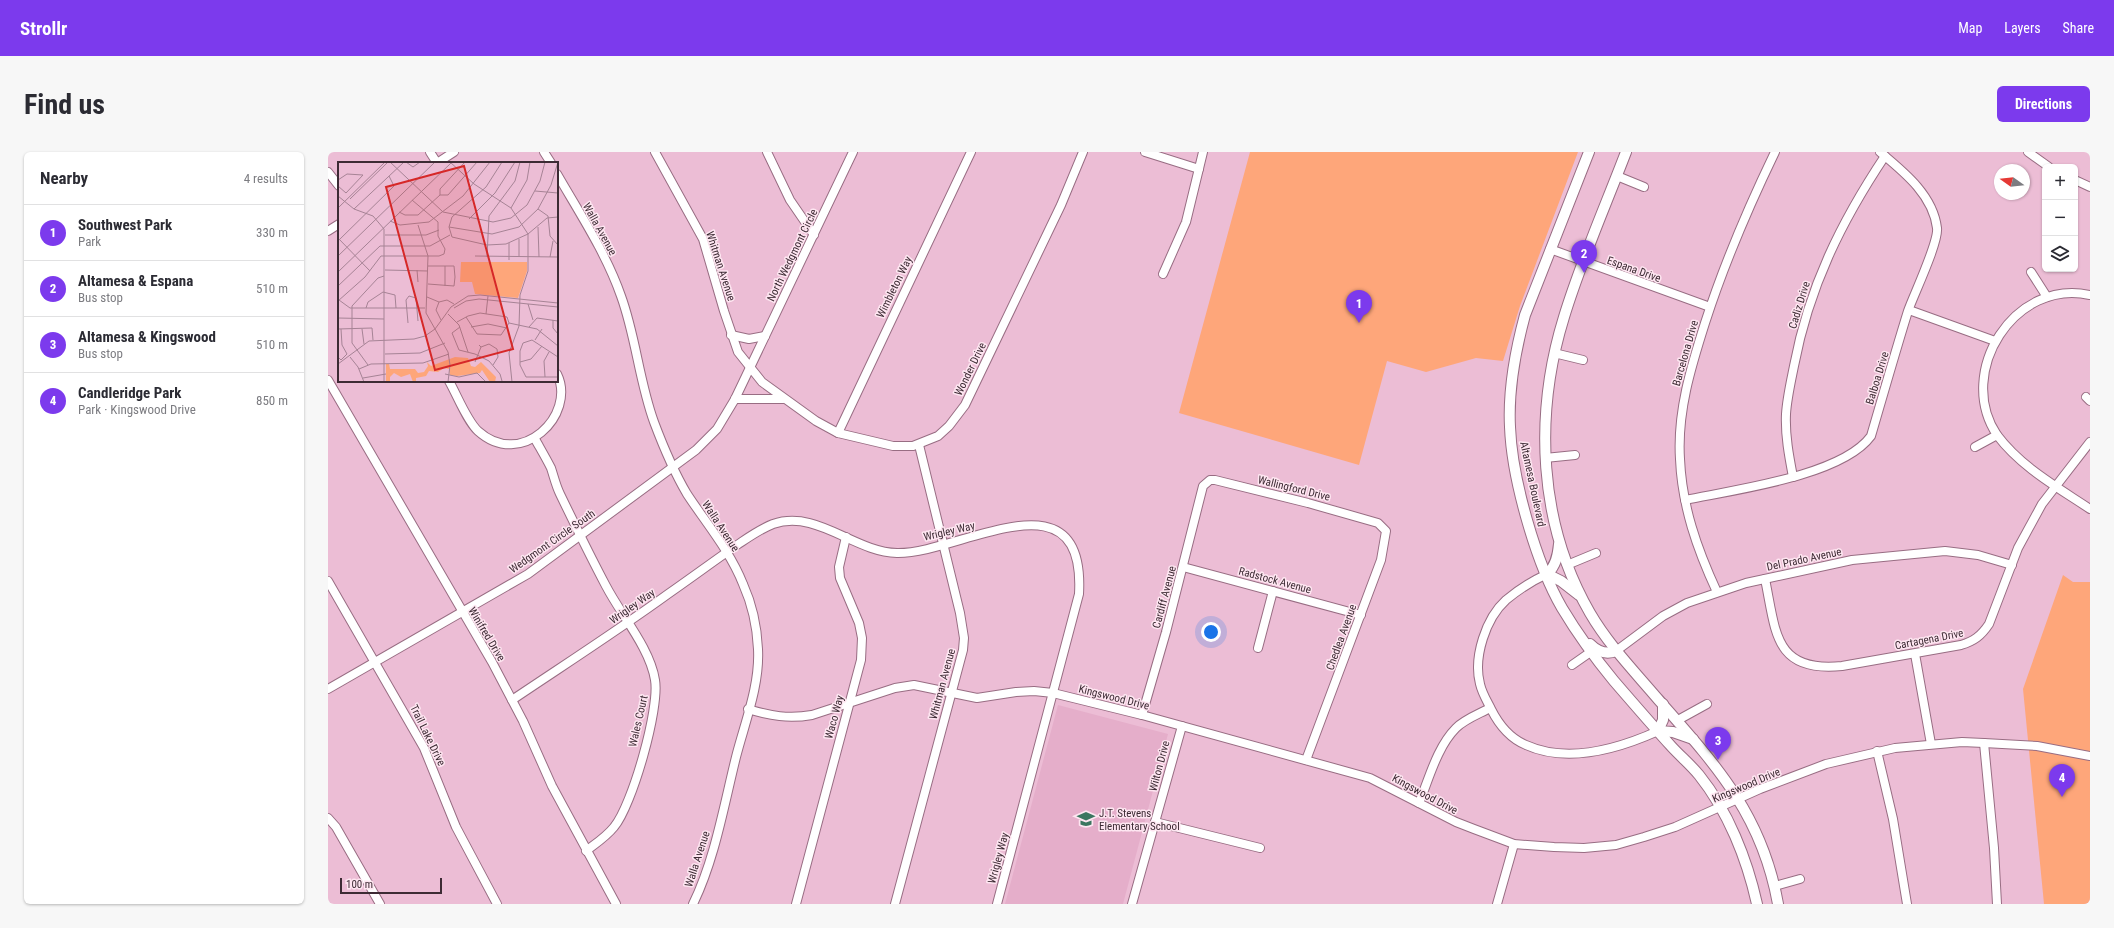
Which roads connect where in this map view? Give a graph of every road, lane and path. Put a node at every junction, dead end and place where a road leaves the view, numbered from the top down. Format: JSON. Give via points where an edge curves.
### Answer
{"nodes":[{"id":1,"x":430,"y":152,"type":"edge"},
{"id":2,"x":454,"y":152,"type":"edge"},
{"id":3,"x":544,"y":152,"type":"edge"},
{"id":4,"x":655,"y":152,"type":"edge"},
{"id":5,"x":767,"y":152,"type":"edge"},
{"id":6,"x":852,"y":152,"type":"edge"},
{"id":7,"x":971,"y":152,"type":"edge"},
{"id":8,"x":1083,"y":152,"type":"edge"},
{"id":9,"x":1145,"y":152,"type":"edge"},
{"id":10,"x":1203,"y":152,"type":"edge"},
{"id":11,"x":1589,"y":152,"type":"edge"},
{"id":12,"x":1626,"y":152,"type":"edge"},
{"id":13,"x":1775,"y":152,"type":"edge"},
{"id":14,"x":2028,"y":152,"type":"edge"},
{"id":15,"x":1883,"y":154,"type":"edge"},
{"id":16,"x":436,"y":162,"type":"edge"},
{"id":17,"x":439,"y":162,"type":"edge"},
{"id":18,"x":550,"y":162,"type":"edge"},
{"id":19,"x":2045,"y":164,"type":"edge"},
{"id":20,"x":1199,"y":169,"type":"junction"},
{"id":21,"x":328,"y":172,"type":"edge"},
{"id":22,"x":558,"y":176,"type":"edge"},
{"id":23,"x":1616,"y":176,"type":"junction"},
{"id":24,"x":2078,"y":181,"type":"edge"},
{"id":25,"x":338,"y":185,"type":"edge"},
{"id":26,"x":1644,"y":187,"type":"dead end"},
{"id":27,"x":2090,"y":187,"type":"edge"},
{"id":28,"x":338,"y":225,"type":"edge"},
{"id":29,"x":328,"y":231,"type":"edge"},
{"id":30,"x":814,"y":235,"type":"junction"},
{"id":31,"x":1550,"y":249,"type":"junction"},
{"id":32,"x":1583,"y":262,"type":"junction"},
{"id":33,"x":2031,"y":272,"type":"dead end"},
{"id":34,"x":1163,"y":274,"type":"dead end"},
{"id":35,"x":2090,"y":295,"type":"edge"},
{"id":36,"x":2047,"y":297,"type":"junction"},
{"id":37,"x":1710,"y":308,"type":"junction"},
{"id":38,"x":1909,"y":310,"type":"junction"},
{"id":39,"x":731,"y":335,"type":"junction"},
{"id":40,"x":765,"y":336,"type":"junction"},
{"id":41,"x":1995,"y":341,"type":"junction"},
{"id":42,"x":1554,"y":352,"type":"junction"},
{"id":43,"x":1583,"y":360,"type":"dead end"},
{"id":44,"x":750,"y":367,"type":"junction"},
{"id":45,"x":558,"y":377,"type":"edge"},
{"id":46,"x":328,"y":380,"type":"edge"},
{"id":47,"x":450,"y":382,"type":"edge"},
{"id":48,"x":735,"y":399,"type":"junction"},
{"id":49,"x":783,"y":399,"type":"junction"},
{"id":50,"x":838,"y":433,"type":"junction"},
{"id":51,"x":1998,"y":434,"type":"junction"},
{"id":52,"x":535,"y":438,"type":"junction"},
{"id":53,"x":2090,"y":442,"type":"edge"},
{"id":54,"x":919,"y":445,"type":"junction"},
{"id":55,"x":1975,"y":448,"type":"dead end"},
{"id":56,"x":1575,"y":455,"type":"dead end"},
{"id":57,"x":1545,"y":458,"type":"junction"},
{"id":58,"x":674,"y":468,"type":"junction"},
{"id":59,"x":1793,"y":477,"type":"junction"},
{"id":60,"x":1205,"y":484,"type":"joint"},
{"id":61,"x":2055,"y":486,"type":"junction"},
{"id":62,"x":1685,"y":500,"type":"junction"},
{"id":63,"x":2090,"y":509,"type":"edge"},
{"id":64,"x":1378,"y":523,"type":"joint"},
{"id":65,"x":580,"y":536,"type":"junction"},
{"id":66,"x":846,"y":537,"type":"junction"},
{"id":67,"x":1560,"y":542,"type":"junction"},
{"id":68,"x":942,"y":544,"type":"junction"},
{"id":69,"x":726,"y":553,"type":"junction"},
{"id":70,"x":1596,"y":553,"type":"dead end"},
{"id":71,"x":2012,"y":564,"type":"junction"},
{"id":72,"x":1567,"y":565,"type":"junction"},
{"id":73,"x":1183,"y":567,"type":"junction"},
{"id":74,"x":1547,"y":574,"type":"junction"},
{"id":75,"x":1765,"y":579,"type":"junction"},
{"id":76,"x":328,"y":581,"type":"edge"},
{"id":77,"x":1272,"y":591,"type":"junction"},
{"id":78,"x":1717,"y":592,"type":"junction"},
{"id":79,"x":1582,"y":598,"type":"junction"},
{"id":80,"x":461,"y":612,"type":"junction"},
{"id":81,"x":1361,"y":615,"type":"junction"},
{"id":82,"x":628,"y":623,"type":"junction"},
{"id":83,"x":1584,"y":639,"type":"junction"},
{"id":84,"x":1258,"y":648,"type":"dead end"},
{"id":85,"x":1616,"y":650,"type":"junction"},
{"id":86,"x":1592,"y":651,"type":"junction"},
{"id":87,"x":1915,"y":654,"type":"junction"},
{"id":88,"x":375,"y":662,"type":"junction"},
{"id":89,"x":1572,"y":666,"type":"dead end"},
{"id":90,"x":1611,"y":676,"type":"junction"},
{"id":91,"x":328,"y":689,"type":"edge"},
{"id":92,"x":1053,"y":693,"type":"junction"},
{"id":93,"x":951,"y":694,"type":"junction"},
{"id":94,"x":512,"y":700,"type":"junction"},
{"id":95,"x":850,"y":703,"type":"junction"},
{"id":96,"x":1663,"y":704,"type":"junction"},
{"id":97,"x":1707,"y":704,"type":"dead end"},
{"id":98,"x":1490,"y":708,"type":"junction"},
{"id":99,"x":748,"y":709,"type":"junction"},
{"id":100,"x":1142,"y":715,"type":"junction"},
{"id":101,"x":1678,"y":720,"type":"junction"},
{"id":102,"x":1182,"y":726,"type":"junction"},
{"id":103,"x":1658,"y":731,"type":"junction"},
{"id":104,"x":1695,"y":740,"type":"junction"},
{"id":105,"x":1984,"y":743,"type":"junction"},
{"id":106,"x":1931,"y":744,"type":"junction"},
{"id":107,"x":1877,"y":752,"type":"junction"},
{"id":108,"x":2090,"y":756,"type":"edge"},
{"id":109,"x":1306,"y":760,"type":"junction"},
{"id":110,"x":1738,"y":799,"type":"junction"},
{"id":111,"x":1419,"y":804,"type":"junction"},
{"id":112,"x":1720,"y":808,"type":"junction"},
{"id":113,"x":328,"y":818,"type":"edge"},
{"id":114,"x":1155,"y":822,"type":"junction"},
{"id":115,"x":1514,"y":844,"type":"junction"},
{"id":116,"x":1260,"y":848,"type":"dead end"},
{"id":117,"x":586,"y":851,"type":"junction"},
{"id":118,"x":1800,"y":879,"type":"dead end"},
{"id":119,"x":1775,"y":886,"type":"junction"},
{"id":120,"x":380,"y":904,"type":"edge"},
{"id":121,"x":497,"y":904,"type":"edge"},
{"id":122,"x":616,"y":904,"type":"edge"},
{"id":123,"x":693,"y":904,"type":"edge"},
{"id":124,"x":796,"y":904,"type":"edge"},
{"id":125,"x":895,"y":904,"type":"edge"},
{"id":126,"x":997,"y":904,"type":"edge"},
{"id":127,"x":1132,"y":904,"type":"edge"},
{"id":128,"x":1497,"y":904,"type":"edge"},
{"id":129,"x":1757,"y":904,"type":"edge"},
{"id":130,"x":1778,"y":904,"type":"edge"},
{"id":131,"x":1907,"y":904,"type":"edge"},
{"id":132,"x":1997,"y":904,"type":"edge"}],
"edges":[{"from":1,"to":16,"type":"street"},
{"from":2,"to":17,"type":"street"},
{"from":3,"to":18,"type":"street"},
{"from":4,"to":39,"type":"street","name":"Whitman Avenue","via":[[703,239]]},
{"from":5,"to":30,"type":"street","via":[[790,200]]},
{"from":6,"to":30,"type":"street","name":"North Wedgmont Circle"},
{"from":7,"to":50,"type":"street","name":"Wimbleton Way"},
{"from":8,"to":54,"type":"street","name":"Wonder Drive","via":[[1061,205],[965,405],[938,436]]},
{"from":9,"to":20,"type":"street"},
{"from":10,"to":20,"type":"street"},
{"from":11,"to":31,"type":"main road","name":"Altamesa Boulevard"},
{"from":12,"to":23,"type":"main road","name":"Altamesa Boulevard"},
{"from":13,"to":37,"type":"street","name":"Barcelona Drive","via":[[1725,264]]},
{"from":14,"to":19,"type":"street"},
{"from":15,"to":38,"type":"street","name":"Balboa Drive","via":[[1922,192],[1937,228],[1937,235]]},
{"from":15,"to":59,"type":"street","name":"Cadiz Drive","via":[[1828,254],[1805,319],[1786,414]]},
{"from":20,"to":34,"type":"street","via":[[1186,222]]},
{"from":21,"to":25,"type":"street"},
{"from":22,"to":58,"type":"street","name":"Walla Avenue","via":[[593,236],[621,296],[654,421]]},
{"from":23,"to":26,"type":"street"},
{"from":23,"to":32,"type":"main road","name":"Altamesa Boulevard"},
{"from":24,"to":27,"type":"street"},
{"from":28,"to":29,"type":"street"},
{"from":30,"to":40,"type":"street","name":"North Wedgmont Circle"},
{"from":31,"to":32,"type":"street","name":"Espana Drive"},
{"from":31,"to":74,"type":"main road","name":"Altamesa Boulevard","via":[[1525,315],[1518,342],[1510,407],[1512,449],[1521,496],[1532,536]]},
{"from":32,"to":37,"type":"street","name":"Espana Drive"},
{"from":32,"to":42,"type":"main road","name":"Altamesa Boulevard"},
{"from":33,"to":36,"type":"street"},
{"from":35,"to":36,"type":"street","via":[[2067,293]]},
{"from":36,"to":41,"type":"street","via":[[2022,311]]},
{"from":37,"to":62,"type":"street","name":"Barcelona Drive","via":[[1686,387],[1680,458]]},
{"from":38,"to":41,"type":"street"},
{"from":38,"to":59,"type":"street","name":"Balboa Drive","via":[[1871,436],[1859,449],[1842,460]]},
{"from":39,"to":40,"type":"street","via":[[749,339]]},
{"from":39,"to":44,"type":"street","name":"Whitman Avenue","via":[[738,352]]},
{"from":40,"to":44,"type":"street","name":"North Wedgmont Circle"},
{"from":41,"to":51,"type":"street","via":[[1987,360],[1983,392],[1986,410]]},
{"from":42,"to":43,"type":"street"},
{"from":42,"to":57,"type":"main road","name":"Altamesa Boulevard","via":[[1545,419]]},
{"from":44,"to":48,"type":"street","name":"Wedgmont Circle South"},
{"from":44,"to":49,"type":"street","name":"Wonder Drive","via":[[762,382]]},
{"from":45,"to":52,"type":"street","via":[[561,387],[557,412]]},
{"from":46,"to":80,"type":"street","name":"Winifred Drive"},
{"from":47,"to":52,"type":"street","via":[[474,426],[491,440],[513,445]]},
{"from":48,"to":49,"type":"street"},
{"from":48,"to":58,"type":"street","name":"Wedgmont Circle South","via":[[717,429]]},
{"from":49,"to":50,"type":"street","name":"Wonder Drive"},
{"from":50,"to":54,"type":"street","name":"Wonder Drive","via":[[893,446]]},
{"from":51,"to":55,"type":"street"},
{"from":51,"to":61,"type":"street","via":[[2020,460]]},
{"from":52,"to":65,"type":"street","name":"Wales Court"},
{"from":53,"to":61,"type":"street","name":"Cartagena Drive"},
{"from":54,"to":68,"type":"street","name":"Whitman Avenue"},
{"from":56,"to":57,"type":"street","name":"Altamesa Boulevard"},
{"from":57,"to":67,"type":"main road","name":"Altamesa Boulevard","via":[[1549,500]]},
{"from":58,"to":65,"type":"street","name":"Wedgmont Circle South"},
{"from":58,"to":69,"type":"street","name":"Walla Avenue","via":[[686,492]]},
{"from":59,"to":62,"type":"street","name":"Balboa Drive"},
{"from":60,"to":64,"type":"street","name":"Wallingford Drive","via":[[1215,480]]},
{"from":60,"to":73,"type":"street","name":"Cardiff Avenue"},
{"from":61,"to":63,"type":"street"},
{"from":61,"to":71,"type":"street","name":"Cartagena Drive","via":[[2042,504]]},
{"from":62,"to":78,"type":"street","name":"Barcelona Drive","via":[[1699,551]]},
{"from":64,"to":81,"type":"street","name":"Chedlea Avenue","via":[[1386,531],[1386,537],[1381,560]]},
{"from":65,"to":80,"type":"street","name":"Wedgmont Circle South","via":[[528,574]]},
{"from":65,"to":82,"type":"street","name":"Wales Court"},
{"from":66,"to":68,"type":"street","name":"Wrigley Way","via":[[873,548],[898,553]]},
{"from":66,"to":69,"type":"street","name":"Wrigley Way","via":[[809,523],[784,521],[757,532]]},
{"from":66,"to":95,"type":"street","name":"Waco Way","via":[[839,567],[840,578],[853,607],[862,638],[861,660]]},
{"from":67,"to":72,"type":"main road","name":"Altamesa Boulevard"},
{"from":67,"to":74,"type":"main road","via":[[1552,570]]},
{"from":68,"to":92,"type":"street","name":"Wrigley Way","via":[[1036,524],[1062,534],[1071,543],[1079,563],[1079,594]]},
{"from":68,"to":93,"type":"street","name":"Whitman Avenue","via":[[960,612],[964,638]]},
{"from":69,"to":82,"type":"street","name":"Wrigley Way"},
{"from":69,"to":99,"type":"street","name":"Walla Avenue","via":[[742,581],[755,621],[758,649],[756,680]]},
{"from":70,"to":72,"type":"street"},
{"from":71,"to":75,"type":"street","name":"Del Prado Avenue","via":[[1978,555],[1945,551],[1852,560]]},
{"from":71,"to":87,"type":"street","name":"Cartagena Drive","via":[[1993,615],[1981,635],[1961,645]]},
{"from":72,"to":79,"type":"main road","name":"Altamesa Boulevard"},
{"from":73,"to":77,"type":"street","name":"Radstock Avenue"},
{"from":73,"to":100,"type":"street","name":"Cardiff Avenue"},
{"from":74,"to":79,"type":"main road","via":[[1561,581]]},
{"from":74,"to":83,"type":"main road","name":"Altamesa Boulevard","via":[[1562,607]]},
{"from":74,"to":98,"type":"street","via":[[1525,585],[1505,601],[1486,631],[1478,671],[1480,684]]},
{"from":75,"to":78,"type":"street","name":"Del Prado Avenue"},
{"from":75,"to":87,"type":"street","name":"Cartagena Drive","via":[[1780,643],[1786,653],[1801,663],[1823,668]]},
{"from":76,"to":88,"type":"street","name":"Trail Lake Drive"},
{"from":77,"to":81,"type":"street","name":"Radstock Avenue"},
{"from":77,"to":84,"type":"street"},
{"from":78,"to":85,"type":"street","name":"Del Prado Avenue","via":[[1687,603],[1663,616]]},
{"from":79,"to":85,"type":"main road","name":"Altamesa Boulevard","via":[[1590,614]]},
{"from":80,"to":88,"type":"street","name":"Wedgmont Circle South"},
{"from":80,"to":94,"type":"street","name":"Winifred Drive"},
{"from":81,"to":109,"type":"street","name":"Chedlea Avenue"},
{"from":82,"to":94,"type":"street","name":"Wrigley Way"},
{"from":82,"to":117,"type":"street","name":"Wales Court","via":[[647,658],[655,679],[656,694],[648,734],[622,815],[614,827]]},
{"from":83,"to":85,"type":"main road","via":[[1596,650],[1604,653],[1609,654]]},
{"from":83,"to":86,"type":"main road","name":"Altamesa Boulevard"},
{"from":85,"to":90,"type":"main road","via":[[1611,660]]},
{"from":85,"to":96,"type":"main road","name":"Altamesa Boulevard"},
{"from":86,"to":89,"type":"street"},
{"from":86,"to":90,"type":"main road","name":"Altamesa Boulevard"},
{"from":87,"to":106,"type":"street"},
{"from":88,"to":91,"type":"street","name":"Wedgmont Circle South"},
{"from":88,"to":121,"type":"street","name":"Trail Lake Drive","via":[[424,748],[456,827]]},
{"from":90,"to":103,"type":"main road","name":"Altamesa Boulevard"},
{"from":92,"to":93,"type":"street","name":"Kingswood Drive","via":[[1016,692],[977,698]]},
{"from":92,"to":100,"type":"street","name":"Kingswood Drive"},
{"from":92,"to":126,"type":"street","name":"Wrigley Way"},
{"from":93,"to":95,"type":"street","name":"Kingswood Drive","via":[[914,685],[895,688]]},
{"from":93,"to":125,"type":"street","name":"Whitman Avenue"},
{"from":94,"to":117,"type":"street","name":"Winifred Drive"},
{"from":95,"to":99,"type":"street","name":"Kingswood Drive","via":[[798,717],[766,715]]},
{"from":95,"to":124,"type":"street","name":"Waco Way"},
{"from":96,"to":101,"type":"main road","name":"Altamesa Boulevard"},
{"from":96,"to":103,"type":"main road"},
{"from":97,"to":101,"type":"street"},
{"from":98,"to":103,"type":"street","via":[[1510,736],[1526,745],[1555,752],[1598,752]]},
{"from":98,"to":111,"type":"street","via":[[1468,718],[1455,728],[1434,766]]},
{"from":99,"to":123,"type":"street","name":"Walla Avenue","via":[[715,840]]},
{"from":100,"to":102,"type":"street","name":"Kingswood Drive"},
{"from":101,"to":104,"type":"main road","name":"Altamesa Boulevard"},
{"from":102,"to":109,"type":"street","name":"Kingswood Drive"},
{"from":102,"to":114,"type":"street","name":"Wilton Drive"},
{"from":103,"to":104,"type":"main road","via":[[1673,732]]},
{"from":103,"to":112,"type":"main road","name":"Altamesa Boulevard","via":[[1699,775]]},
{"from":104,"to":110,"type":"main road","name":"Altamesa Boulevard","via":[[1714,762]]},
{"from":105,"to":106,"type":"street","name":"Kingswood Drive"},
{"from":105,"to":108,"type":"street","name":"Kingswood Drive","via":[[2037,746]]},
{"from":105,"to":132,"type":"street"},
{"from":106,"to":107,"type":"street","name":"Kingswood Drive"},
{"from":107,"to":110,"type":"street","name":"Kingswood Drive","via":[[1826,764]]},
{"from":107,"to":131,"type":"street","via":[[1893,819]]},
{"from":109,"to":111,"type":"street","name":"Kingswood Drive","via":[[1370,778]]},
{"from":110,"to":112,"type":"street","name":"Kingswood Drive"},
{"from":110,"to":119,"type":"main road","name":"Altamesa Boulevard","via":[[1754,827]]},
{"from":111,"to":115,"type":"street","name":"Kingswood Drive","via":[[1456,822]]},
{"from":112,"to":115,"type":"street","name":"Kingswood Drive","via":[[1675,827],[1616,845],[1584,848]]},
{"from":112,"to":129,"type":"main road","name":"Altamesa Boulevard","via":[[1739,844],[1751,877]]},
{"from":113,"to":120,"type":"street","via":[[336,827]]},
{"from":114,"to":116,"type":"street"},
{"from":114,"to":127,"type":"street","name":"Wilton Drive"},
{"from":115,"to":128,"type":"street"},
{"from":117,"to":122,"type":"street","name":"Winifred Drive"},
{"from":118,"to":119,"type":"street"},
{"from":119,"to":130,"type":"main road","name":"Altamesa Boulevard"}]}
